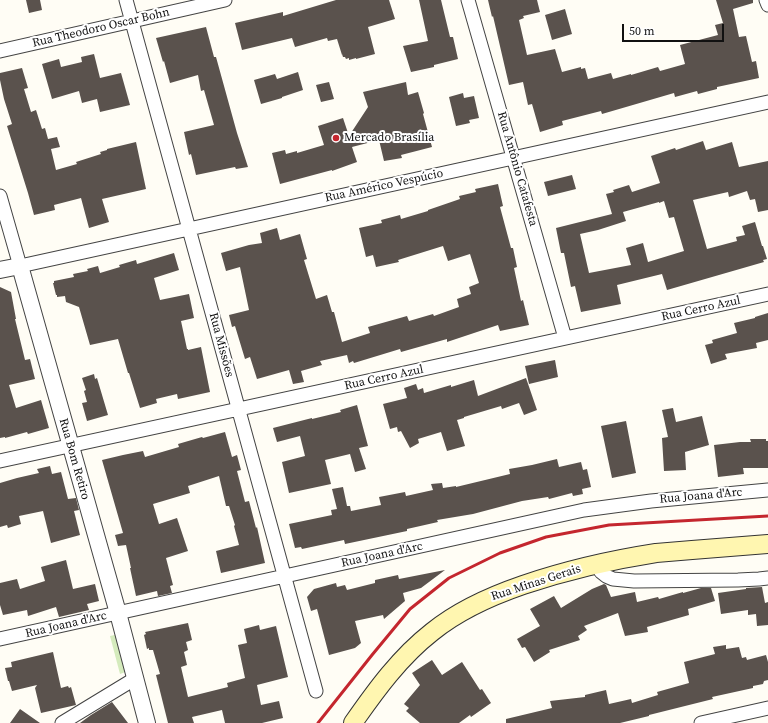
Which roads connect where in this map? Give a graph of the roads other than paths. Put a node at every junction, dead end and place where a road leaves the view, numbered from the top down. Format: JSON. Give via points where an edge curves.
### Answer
{"nodes":[{"id":1,"x":126,"y":0,"type":"edge"},
{"id":2,"x":225,"y":0,"type":"edge"},
{"id":3,"x":468,"y":0,"type":"edge"},
{"id":4,"x":766,"y":0,"type":"edge"},
{"id":5,"x":768,"y":5,"type":"edge"},
{"id":6,"x":132,"y":21,"type":"junction"},
{"id":7,"x":0,"y":51,"type":"edge"},
{"id":8,"x":768,"y":102,"type":"edge"},
{"id":9,"x":513,"y":158,"type":"junction"},
{"id":10,"x":0,"y":196,"type":"edge"},
{"id":11,"x":189,"y":229,"type":"junction"},
{"id":12,"x":20,"y":266,"type":"junction"},
{"id":13,"x":0,"y":270,"type":"edge"},
{"id":14,"x":768,"y":294,"type":"edge"},
{"id":15,"x":565,"y":338,"type":"junction"},
{"id":16,"x":239,"y":409,"type":"junction"},
{"id":17,"x":70,"y":446,"type":"junction"},
{"id":18,"x":0,"y":461,"type":"edge"},
{"id":19,"x":768,"y":490,"type":"edge"},
{"id":20,"x":768,"y":544,"type":"edge"},
{"id":21,"x":597,"y":564,"type":"junction"},
{"id":22,"x":285,"y":576,"type":"junction"},
{"id":23,"x":768,"y":578,"type":"edge"},
{"id":24,"x":118,"y":613,"type":"junction"},
{"id":25,"x":2,"y":641,"type":"edge"},
{"id":26,"x":136,"y":678,"type":"junction"},
{"id":27,"x":316,"y":691,"type":"dead end"},
{"id":28,"x":768,"y":708,"type":"edge"},
{"id":29,"x":62,"y":723,"type":"edge"},
{"id":30,"x":147,"y":723,"type":"edge"},
{"id":31,"x":353,"y":723,"type":"edge"},
{"id":32,"x":701,"y":723,"type":"edge"}],
"edges":[{"from":1,"to":6,"type":"street","name":"Rua Missões"},
{"from":2,"to":6,"type":"street","name":"Rua Theodoro Oscar Bohn"},
{"from":3,"to":9,"type":"street","name":"Rua Antônio Catafesta"},
{"from":4,"to":5,"type":"street"},
{"from":6,"to":7,"type":"street","name":"Rua Theodoro Oscar Bohn"},
{"from":6,"to":11,"type":"street","name":"Rua Missões"},
{"from":8,"to":9,"type":"street","name":"Rua Américo Vespúcio"},
{"from":9,"to":11,"type":"street","name":"Rua Américo Vespúcio"},
{"from":9,"to":15,"type":"street","name":"Rua Antônio Catafesta"},
{"from":10,"to":12,"type":"street","name":"Rua Bom Retiro"},
{"from":11,"to":12,"type":"street","name":"Rua Américo Vespúcio"},
{"from":11,"to":16,"type":"street","name":"Rua Missões"},
{"from":12,"to":13,"type":"street","name":"Rua Américo Vespúcio"},
{"from":12,"to":17,"type":"street","name":"Rua Bom Retiro"},
{"from":14,"to":15,"type":"street","name":"Rua Cerro Azul"},
{"from":15,"to":16,"type":"street","name":"Rua Cerro Azul"},
{"from":16,"to":17,"type":"street","name":"Rua Cerro Azul"},
{"from":16,"to":22,"type":"street","name":"Rua Missões"},
{"from":17,"to":18,"type":"street","name":"Rua Cerro Azul"},
{"from":17,"to":24,"type":"street","name":"Rua Bom Retiro"},
{"from":19,"to":22,"type":"street","name":"Rua Joana d'Arc","via":[[584,510]]},
{"from":20,"to":21,"type":"main road","name":"Rua Minas Gerais","via":[[658,553]]},
{"from":21,"to":23,"type":"street","via":[[600,572],[606,576],[634,581]]},
{"from":21,"to":31,"type":"main road","name":"Rua Minas Gerais","via":[[517,587],[493,596],[453,617],[416,645],[378,687]]},
{"from":22,"to":24,"type":"street","name":"Rua Joana d'Arc"},
{"from":22,"to":27,"type":"street","name":"Rua Missões"},
{"from":24,"to":25,"type":"street","name":"Rua Joana d'Arc"},
{"from":24,"to":26,"type":"street","name":"Rua Bom Retiro"},
{"from":26,"to":29,"type":"street"},
{"from":26,"to":30,"type":"street","name":"Rua Bom Retiro"},
{"from":28,"to":32,"type":"street"}]}
